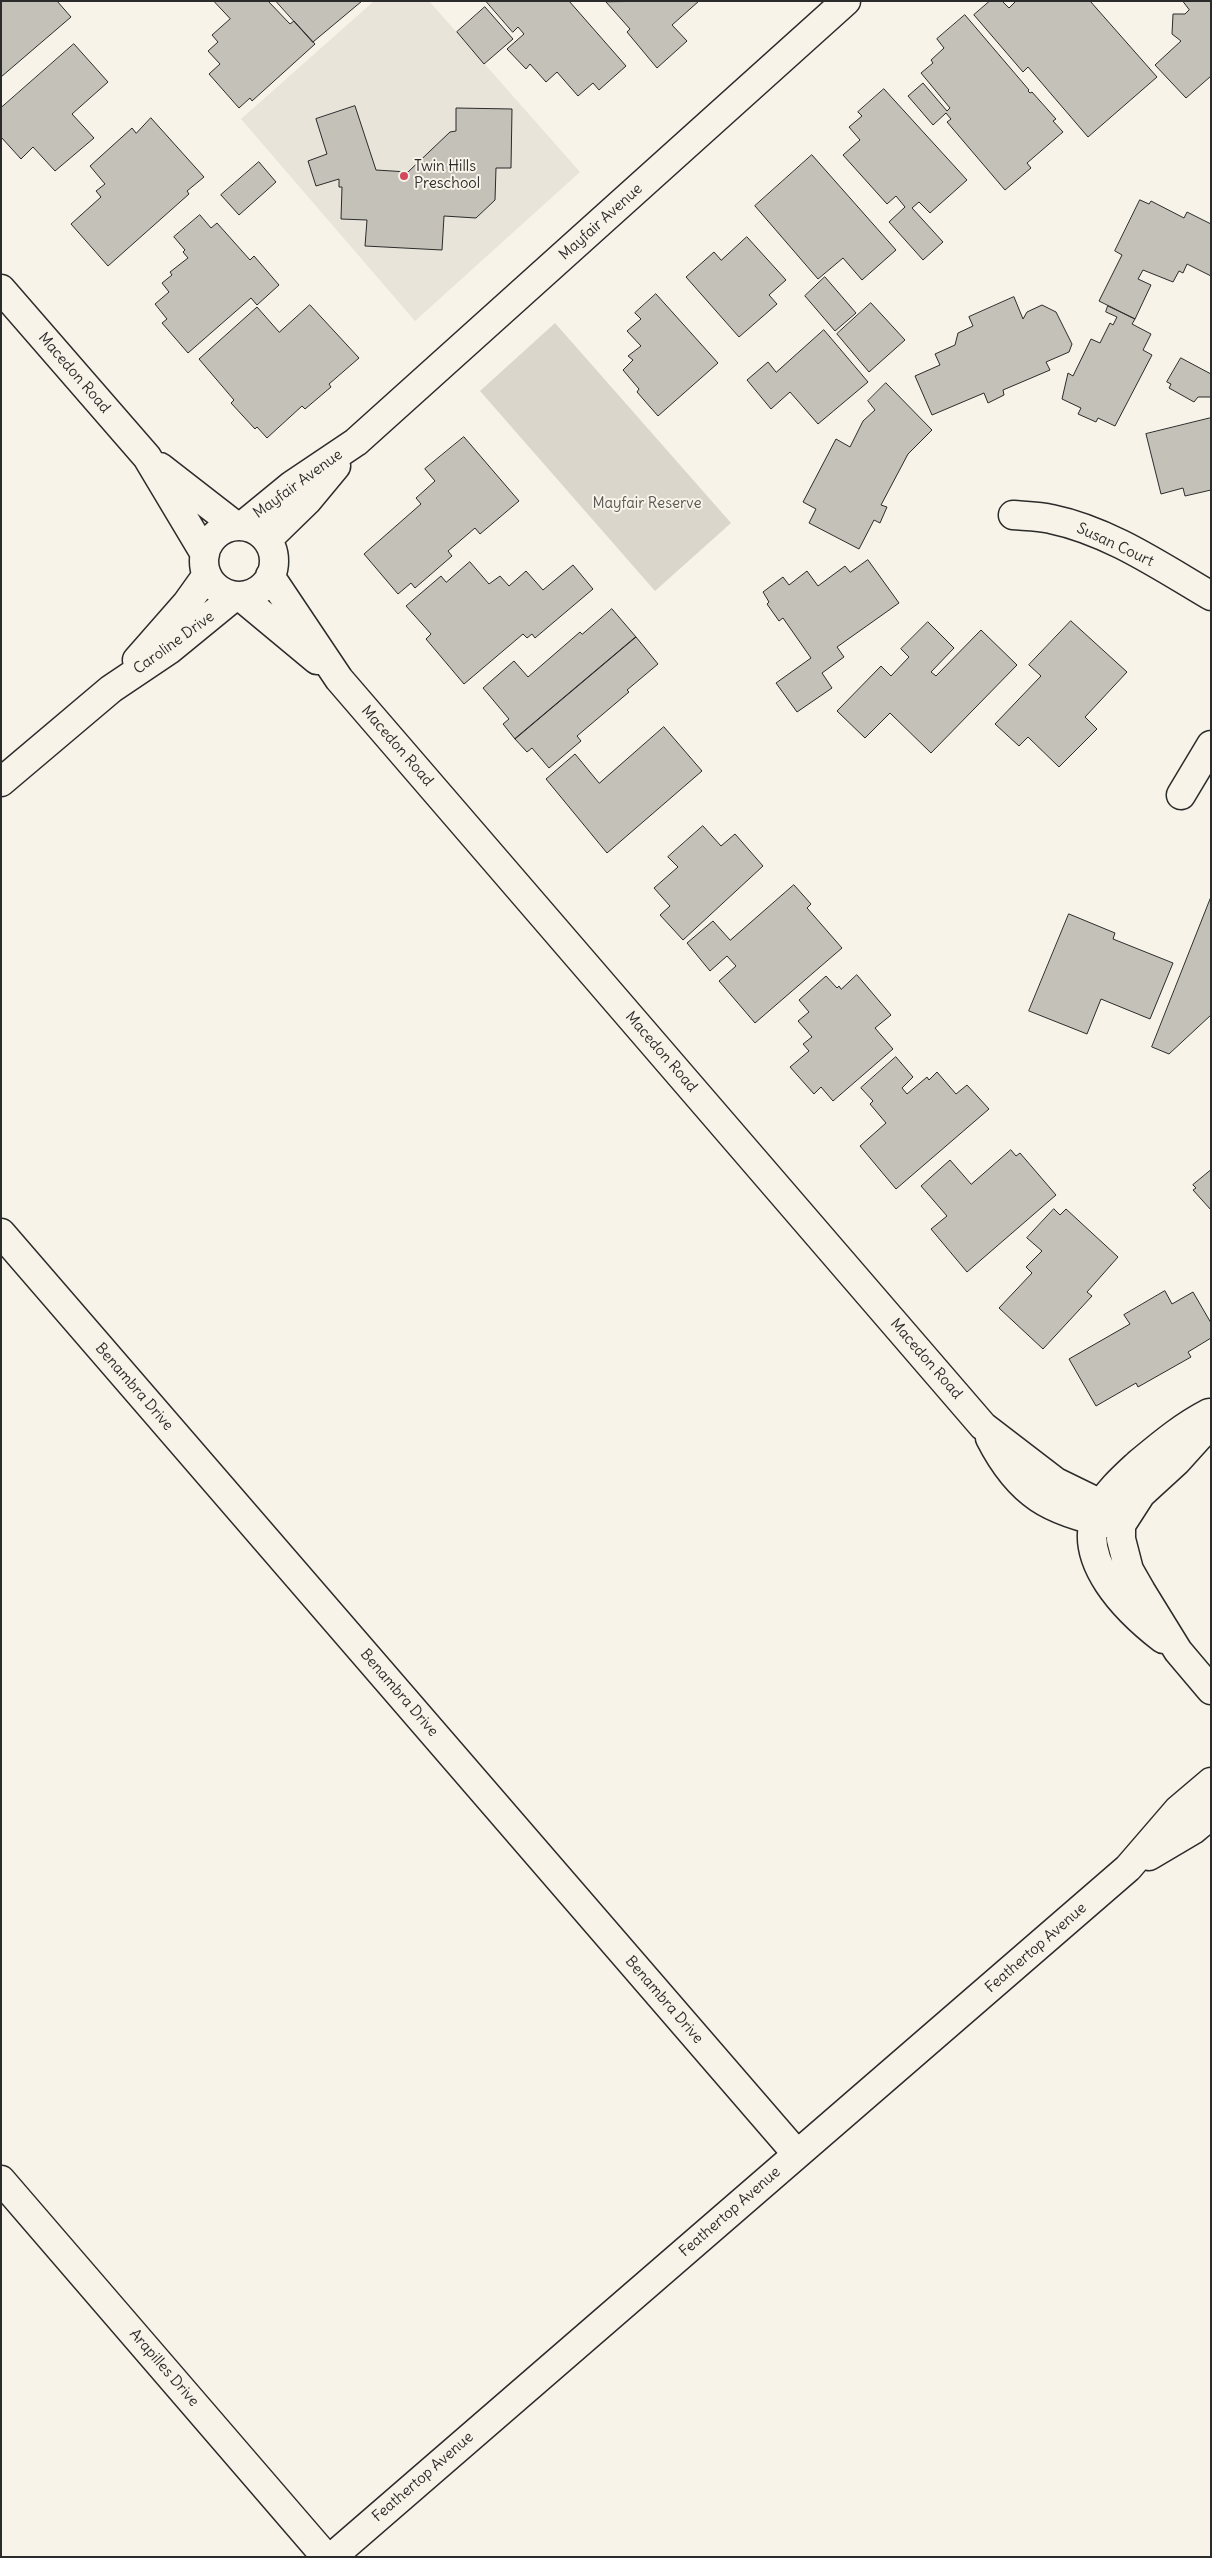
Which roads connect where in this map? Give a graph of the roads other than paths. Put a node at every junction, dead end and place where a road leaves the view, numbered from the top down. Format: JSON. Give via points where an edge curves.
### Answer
{"nodes":[{"id":1,"x":846,"y":1,"type":"edge"},
{"id":2,"x":1,"y":289,"type":"edge"},
{"id":3,"x":356,"y":442,"type":"junction"},
{"id":4,"x":147,"y":457,"type":"junction"},
{"id":5,"x":1013,"y":515,"type":"dead end"},
{"id":6,"x":239,"y":526,"type":"junction"},
{"id":7,"x":267,"y":540,"type":"junction"},
{"id":8,"x":206,"y":565,"type":"junction"},
{"id":9,"x":270,"y":576,"type":"junction"},
{"id":10,"x":238,"y":596,"type":"junction"},
{"id":11,"x":1211,"y":596,"type":"edge"},
{"id":12,"x":339,"y":679,"type":"junction"},
{"id":13,"x":111,"y":689,"type":"junction"},
{"id":14,"x":1211,"y":745,"type":"edge"},
{"id":15,"x":1,"y":782,"type":"edge"},
{"id":16,"x":1181,"y":795,"type":"dead end"},
{"id":17,"x":1,"y":1233,"type":"edge"},
{"id":18,"x":1211,"y":1412,"type":"edge"},
{"id":19,"x":1211,"y":1423,"type":"edge"},
{"id":20,"x":1104,"y":1516,"type":"junction"},
{"id":21,"x":1211,"y":1690,"type":"edge"},
{"id":22,"x":1211,"y":1782,"type":"edge"},
{"id":23,"x":1211,"y":1815,"type":"edge"},
{"id":24,"x":1128,"y":1868,"type":"junction"},
{"id":25,"x":797,"y":2154,"type":"junction"},
{"id":26,"x":1,"y":2180,"type":"edge"},
{"id":27,"x":326,"y":2557,"type":"edge"},
{"id":28,"x":332,"y":2557,"type":"edge"}],
"edges":[{"from":1,"to":3,"type":"street","name":"Mayfair Avenue"},
{"from":2,"to":4,"type":"street","name":"Macedon Road"},
{"from":3,"to":6,"type":"street","name":"Mayfair Avenue"},
{"from":3,"to":7,"type":"street","name":"Mayfair Avenue","via":[[306,501]]},
{"from":4,"to":6,"type":"street","name":"Macedon Road"},
{"from":4,"to":8,"type":"street","name":"Macedon Road"},
{"from":5,"to":11,"type":"street","name":"Susan Court","via":[[1050,518],[1094,533]]},
{"from":6,"to":7,"type":"street","via":[[259,533]]},
{"from":6,"to":8,"type":"street","via":[[216,535]]},
{"from":7,"to":9,"type":"street","via":[[274,557]]},
{"from":8,"to":10,"type":"street","via":[[218,589]]},
{"from":8,"to":13,"type":"street","name":"Caroline Drive","via":[[187,603]]},
{"from":9,"to":10,"type":"street","via":[[258,590]]},
{"from":9,"to":12,"type":"street","name":"Macedon Road"},
{"from":10,"to":12,"type":"street","name":"Macedon Road"},
{"from":10,"to":13,"type":"street","name":"Caroline Drive","via":[[169,650]]},
{"from":12,"to":20,"type":"street","name":"Macedon Road","via":[[983,1426]]},
{"from":13,"to":15,"type":"street","name":"Caroline Drive"},
{"from":14,"to":16,"type":"street"},
{"from":17,"to":25,"type":"street","name":"Benambra Drive"},
{"from":18,"to":20,"type":"street","via":[[1186,1425],[1126,1475]]},
{"from":19,"to":20,"type":"street","via":[[1141,1494]]},
{"from":20,"to":21,"type":"street","via":[[1129,1570],[1178,1651]]},
{"from":22,"to":24,"type":"street","name":"Feathertop Avenue","via":[[1178,1810]]},
{"from":23,"to":24,"type":"street","name":"Feathertop Avenue","via":[[1193,1830]]},
{"from":24,"to":25,"type":"street","name":"Feathertop Avenue"},
{"from":25,"to":28,"type":"street","name":"Feathertop Avenue"},
{"from":26,"to":27,"type":"street","name":"Arapilles Drive"}]}
